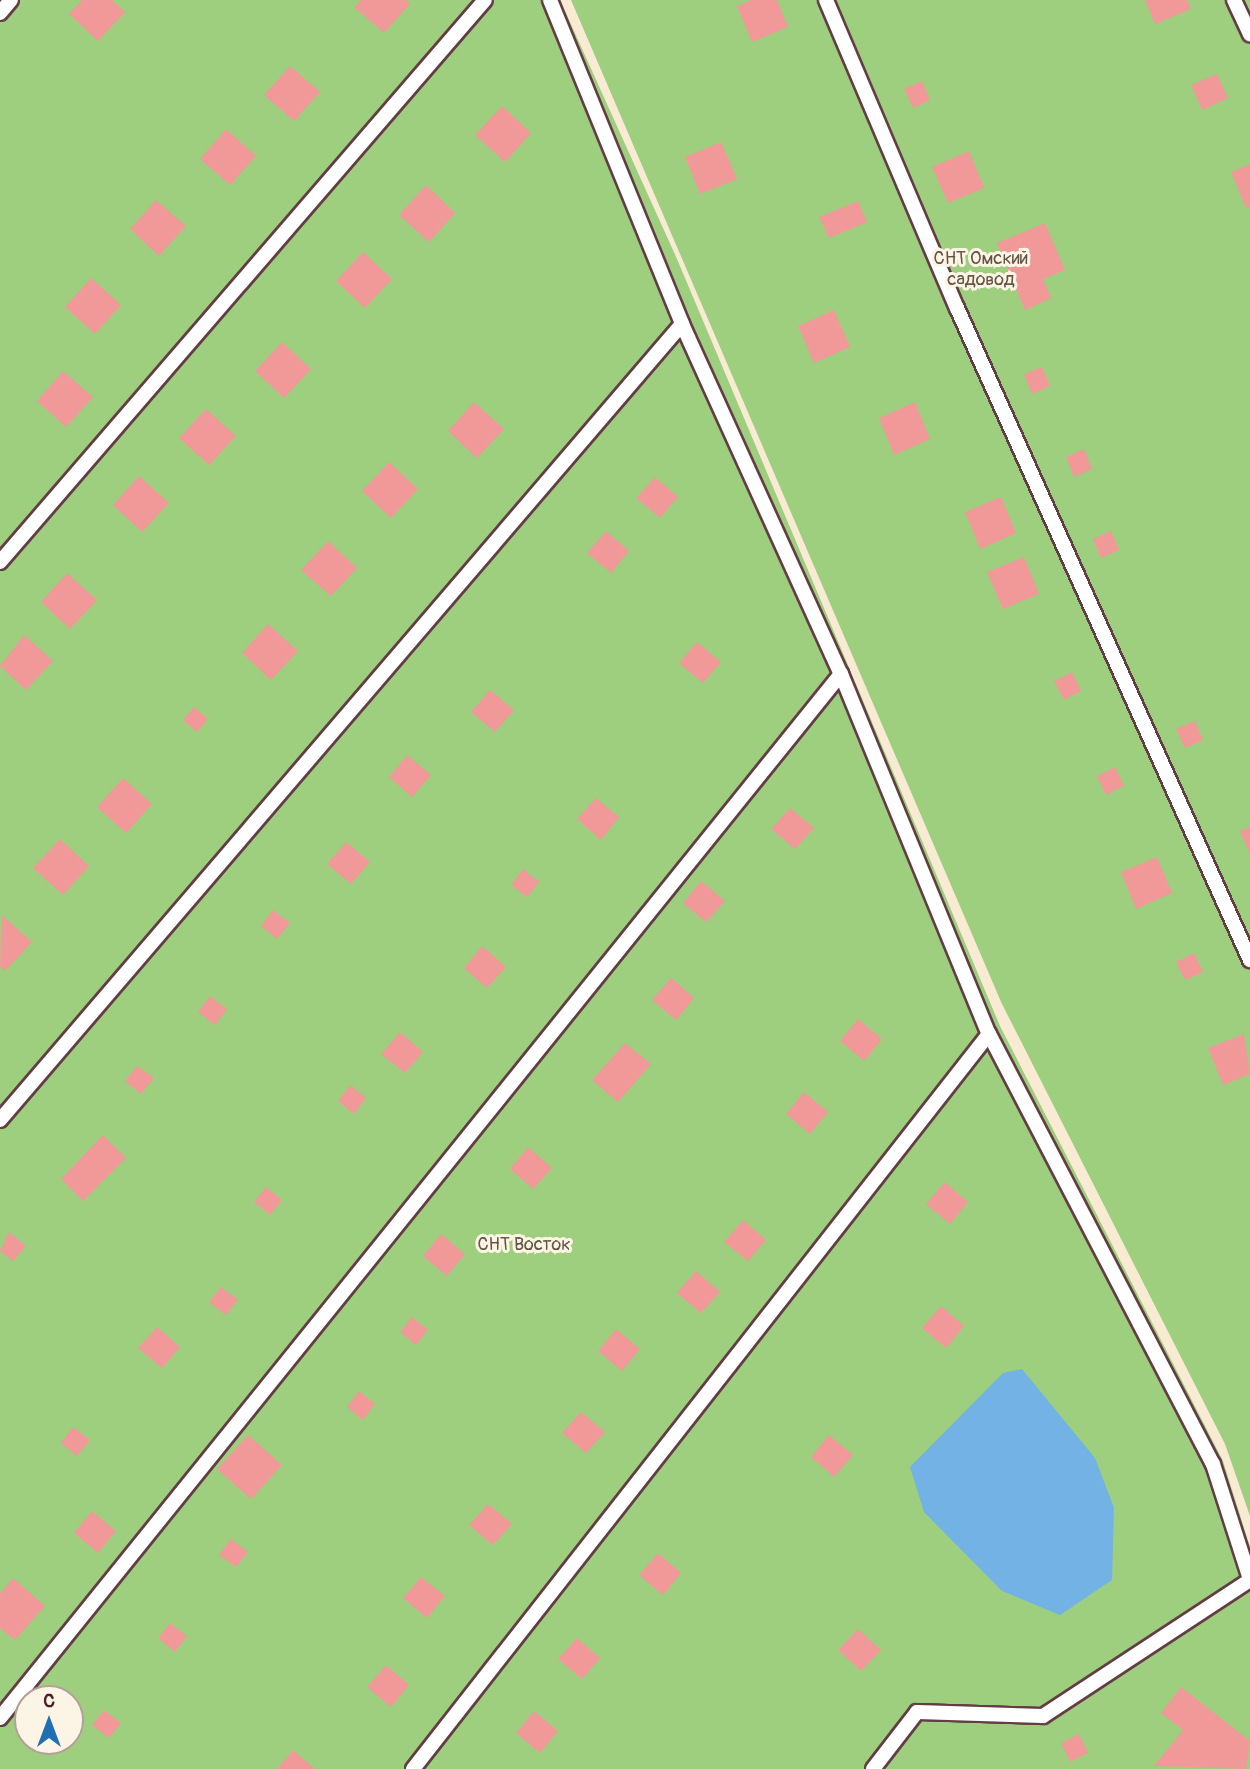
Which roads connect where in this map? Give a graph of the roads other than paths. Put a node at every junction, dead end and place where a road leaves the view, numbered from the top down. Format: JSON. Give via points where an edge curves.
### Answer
{"nodes":[{"id":1,"x":11,"y":0,"type":"edge"},
{"id":2,"x":485,"y":0,"type":"edge"},
{"id":3,"x":550,"y":0,"type":"edge"},
{"id":4,"x":826,"y":0,"type":"edge"},
{"id":5,"x":1234,"y":0,"type":"edge"},
{"id":6,"x":0,"y":13,"type":"edge"},
{"id":7,"x":1250,"y":35,"type":"edge"},
{"id":8,"x":682,"y":324,"type":"junction"},
{"id":9,"x":0,"y":562,"type":"edge"},
{"id":10,"x":841,"y":674,"type":"junction"},
{"id":11,"x":1250,"y":960,"type":"edge"},
{"id":12,"x":989,"y":1034,"type":"junction"},
{"id":13,"x":0,"y":1120,"type":"edge"},
{"id":14,"x":1250,"y":1579,"type":"edge"},
{"id":15,"x":0,"y":1718,"type":"edge"},
{"id":16,"x":413,"y":1769,"type":"edge"},
{"id":17,"x":873,"y":1769,"type":"edge"}],
"edges":[{"from":1,"to":6,"type":"lane"},
{"from":2,"to":9,"type":"lane"},
{"from":3,"to":8,"type":"lane"},
{"from":4,"to":11,"type":"lane","via":[[957,308]]},
{"from":5,"to":7,"type":"lane"},
{"from":8,"to":10,"type":"lane"},
{"from":8,"to":13,"type":"lane"},
{"from":10,"to":12,"type":"lane"},
{"from":10,"to":15,"type":"lane"},
{"from":12,"to":14,"type":"lane","via":[[1213,1464]]},
{"from":12,"to":16,"type":"lane"},
{"from":14,"to":17,"type":"lane","via":[[1043,1716],[917,1712]]}]}
